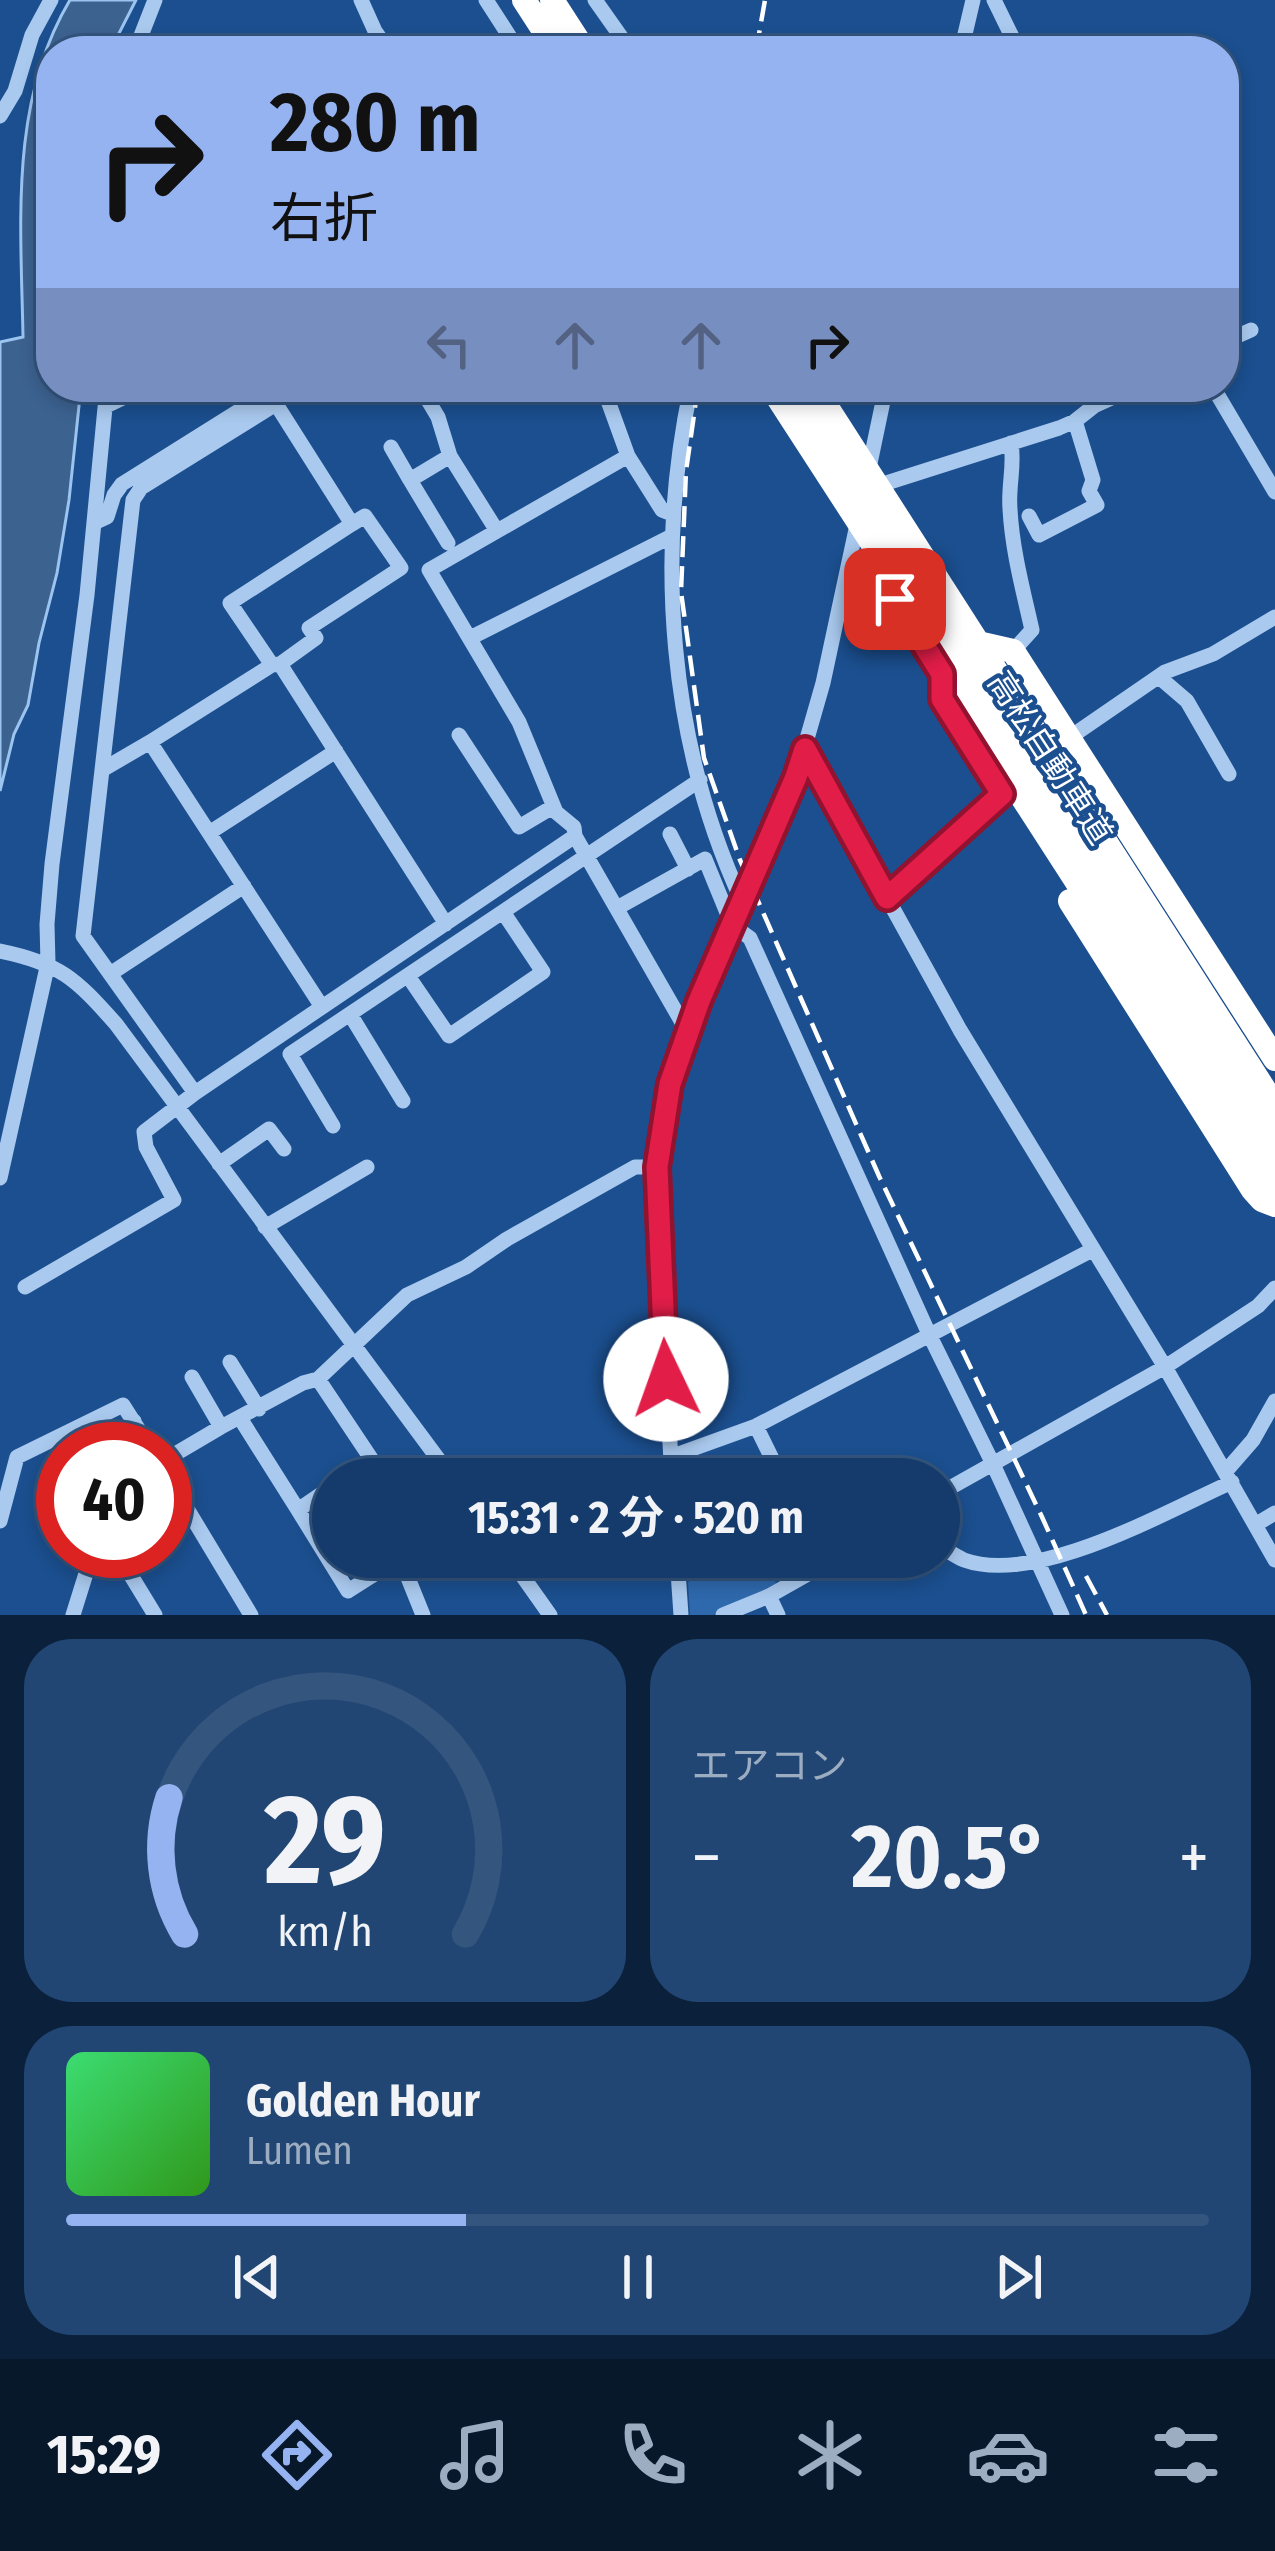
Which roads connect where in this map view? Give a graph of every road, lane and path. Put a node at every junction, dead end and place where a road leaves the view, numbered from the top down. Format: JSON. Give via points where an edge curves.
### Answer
{"nodes":[{"id":1,"x":50,"y":0,"type":"edge"},
{"id":2,"x":155,"y":0,"type":"edge"},
{"id":3,"x":362,"y":0,"type":"edge"},
{"id":4,"x":486,"y":0,"type":"edge"},
{"id":5,"x":512,"y":0,"type":"edge"},
{"id":6,"x":524,"y":0,"type":"edge"},
{"id":7,"x":552,"y":0,"type":"edge"},
{"id":8,"x":567,"y":0,"type":"edge"},
{"id":9,"x":595,"y":0,"type":"edge"},
{"id":10,"x":973,"y":0,"type":"edge"},
{"id":11,"x":994,"y":0,"type":"edge"},
{"id":12,"x":141,"y":36,"type":"edge"},
{"id":13,"x":378,"y":36,"type":"edge"},
{"id":14,"x":509,"y":36,"type":"edge"},
{"id":15,"x":535,"y":36,"type":"edge"},
{"id":16,"x":547,"y":36,"type":"edge"},
{"id":17,"x":575,"y":36,"type":"edge"},
{"id":18,"x":590,"y":36,"type":"edge"},
{"id":19,"x":620,"y":36,"type":"edge"},
{"id":20,"x":965,"y":36,"type":"edge"},
{"id":21,"x":1011,"y":36,"type":"edge"},
{"id":22,"x":0,"y":116,"type":"edge"},
{"id":23,"x":1251,"y":330,"type":"dead end"},
{"id":24,"x":1239,"y":335,"type":"edge"},
{"id":25,"x":106,"y":402,"type":"edge"},
{"id":26,"x":114,"y":402,"type":"edge"},
{"id":27,"x":255,"y":402,"type":"edge"},
{"id":28,"x":429,"y":402,"type":"edge"},
{"id":29,"x":608,"y":402,"type":"edge"},
{"id":30,"x":689,"y":402,"type":"edge"},
{"id":31,"x":768,"y":402,"type":"edge"},
{"id":32,"x":781,"y":402,"type":"edge"},
{"id":33,"x":809,"y":402,"type":"edge"},
{"id":34,"x":824,"y":402,"type":"edge"},
{"id":35,"x":884,"y":402,"type":"edge"},
{"id":36,"x":1092,"y":402,"type":"edge"},
{"id":37,"x":1103,"y":402,"type":"edge"},
{"id":38,"x":1223,"y":402,"type":"edge"},
{"id":39,"x":106,"y":406,"type":"junction"},
{"id":40,"x":1094,"y":406,"type":"junction"},
{"id":41,"x":1075,"y":421,"type":"junction"},
{"id":42,"x":1011,"y":443,"type":"junction"},
{"id":43,"x":391,"y":447,"type":"dead end"},
{"id":44,"x":450,"y":456,"type":"junction"},
{"id":45,"x":628,"y":456,"type":"junction"},
{"id":46,"x":873,"y":479,"type":"junction"},
{"id":47,"x":410,"y":480,"type":"junction"},
{"id":48,"x":1275,"y":492,"type":"edge"},
{"id":49,"x":672,"y":514,"type":"junction"},
{"id":50,"x":1029,"y":516,"type":"dead end"},
{"id":51,"x":94,"y":523,"type":"junction"},
{"id":52,"x":352,"y":524,"type":"junction"},
{"id":53,"x":497,"y":531,"type":"junction"},
{"id":54,"x":671,"y":536,"type":"junction"},
{"id":55,"x":854,"y":537,"type":"junction"},
{"id":56,"x":448,"y":543,"type":"dead end"},
{"id":57,"x":895,"y":599,"type":"junction"},
{"id":58,"x":838,"y":614,"type":"junction"},
{"id":59,"x":1275,"y":617,"type":"edge"},
{"id":60,"x":470,"y":638,"type":"junction"},
{"id":61,"x":978,"y":643,"type":"junction"},
{"id":62,"x":1013,"y":651,"type":"junction"},
{"id":63,"x":276,"y":664,"type":"junction"},
{"id":64,"x":942,"y":674,"type":"junction"},
{"id":65,"x":1159,"y":676,"type":"junction"},
{"id":66,"x":459,"y":735,"type":"dead end"},
{"id":67,"x":1069,"y":738,"type":"junction"},
{"id":68,"x":150,"y":742,"type":"junction"},
{"id":69,"x":805,"y":749,"type":"junction"},
{"id":70,"x":336,"y":751,"type":"junction"},
{"id":71,"x":102,"y":770,"type":"junction"},
{"id":72,"x":1229,"y":774,"type":"dead end"},
{"id":73,"x":700,"y":780,"type":"junction"},
{"id":74,"x":1002,"y":794,"type":"junction"},
{"id":75,"x":556,"y":812,"type":"junction"},
{"id":76,"x":209,"y":833,"type":"junction"},
{"id":77,"x":670,"y":834,"type":"dead end"},
{"id":78,"x":575,"y":836,"type":"junction"},
{"id":79,"x":587,"y":856,"type":"junction"},
{"id":80,"x":688,"y":869,"type":"junction"},
{"id":81,"x":244,"y":886,"type":"junction"},
{"id":82,"x":1165,"y":886,"type":"junction"},
{"id":83,"x":887,"y":898,"type":"junction"},
{"id":84,"x":1143,"y":900,"type":"junction"},
{"id":85,"x":742,"y":901,"type":"junction"},
{"id":86,"x":617,"y":908,"type":"junction"},
{"id":87,"x":502,"y":912,"type":"junction"},
{"id":88,"x":446,"y":924,"type":"junction"},
{"id":89,"x":732,"y":925,"type":"junction"},
{"id":90,"x":0,"y":951,"type":"edge"},
{"id":91,"x":41,"y":961,"type":"junction"},
{"id":92,"x":110,"y":974,"type":"junction"},
{"id":93,"x":407,"y":976,"type":"junction"},
{"id":94,"x":322,"y":1007,"type":"junction"},
{"id":95,"x":350,"y":1014,"type":"junction"},
{"id":96,"x":687,"y":1031,"type":"junction"},
{"id":97,"x":1275,"y":1059,"type":"edge"},
{"id":98,"x":196,"y":1093,"type":"junction"},
{"id":99,"x":403,"y":1101,"type":"dead end"},
{"id":100,"x":174,"y":1103,"type":"junction"},
{"id":101,"x":1275,"y":1106,"type":"edge"},
{"id":102,"x":333,"y":1126,"type":"dead end"},
{"id":103,"x":1275,"y":1134,"type":"edge"},
{"id":104,"x":284,"y":1149,"type":"dead end"},
{"id":105,"x":219,"y":1164,"type":"junction"},
{"id":106,"x":1275,"y":1165,"type":"edge"},
{"id":107,"x":367,"y":1167,"type":"dead end"},
{"id":108,"x":657,"y":1167,"type":"junction"},
{"id":109,"x":0,"y":1178,"type":"edge"},
{"id":110,"x":1275,"y":1189,"type":"edge"},
{"id":111,"x":1275,"y":1205,"type":"edge"},
{"id":112,"x":265,"y":1226,"type":"junction"},
{"id":113,"x":1093,"y":1250,"type":"junction"},
{"id":114,"x":25,"y":1287,"type":"dead end"},
{"id":115,"x":1275,"y":1288,"type":"edge"},
{"id":116,"x":929,"y":1334,"type":"junction"},
{"id":117,"x":354,"y":1348,"type":"junction"},
{"id":118,"x":230,"y":1362,"type":"dead end"},
{"id":119,"x":1165,"y":1367,"type":"junction"},
{"id":120,"x":192,"y":1377,"type":"dead end"},
{"id":121,"x":318,"y":1379,"type":"junction"},
{"id":122,"x":1275,"y":1401,"type":"edge"},
{"id":123,"x":259,"y":1408,"type":"junction"},
{"id":124,"x":240,"y":1418,"type":"junction"},
{"id":125,"x":134,"y":1421,"type":"edge"},
{"id":126,"x":221,"y":1426,"type":"junction"},
{"id":127,"x":756,"y":1426,"type":"junction"},
{"id":128,"x":192,"y":1444,"type":"edge"},
{"id":129,"x":670,"y":1457,"type":"joint"},
{"id":130,"x":371,"y":1458,"type":"edge"},
{"id":131,"x":437,"y":1458,"type":"edge"},
{"id":132,"x":772,"y":1458,"type":"edge"},
{"id":133,"x":993,"y":1464,"type":"junction"},
{"id":134,"x":1229,"y":1477,"type":"junction"},
{"id":135,"x":960,"y":1482,"type":"edge"},
{"id":136,"x":312,"y":1500,"type":"edge"},
{"id":137,"x":298,"y":1510,"type":"junction"},
{"id":138,"x":1275,"y":1514,"type":"edge"},
{"id":139,"x":192,"y":1517,"type":"edge"},
{"id":140,"x":0,"y":1521,"type":"edge"},
{"id":141,"x":1255,"y":1525,"type":"junction"},
{"id":142,"x":312,"y":1533,"type":"edge"},
{"id":143,"x":960,"y":1557,"type":"edge"},
{"id":144,"x":1275,"y":1560,"type":"edge"},
{"id":145,"x":1038,"y":1563,"type":"junction"},
{"id":146,"x":85,"y":1578,"type":"edge"},
{"id":147,"x":132,"y":1578,"type":"edge"},
{"id":148,"x":340,"y":1578,"type":"edge"},
{"id":149,"x":368,"y":1578,"type":"edge"},
{"id":150,"x":408,"y":1578,"type":"edge"},
{"id":151,"x":522,"y":1578,"type":"edge"},
{"id":152,"x":678,"y":1578,"type":"edge"},
{"id":153,"x":801,"y":1578,"type":"edge"},
{"id":154,"x":769,"y":1596,"type":"junction"},
{"id":155,"x":545,"y":1613,"type":"edge"},
{"id":156,"x":73,"y":1615,"type":"edge"},
{"id":157,"x":155,"y":1615,"type":"edge"},
{"id":158,"x":251,"y":1615,"type":"edge"},
{"id":159,"x":424,"y":1615,"type":"edge"},
{"id":160,"x":681,"y":1615,"type":"edge"},
{"id":161,"x":723,"y":1615,"type":"edge"},
{"id":162,"x":778,"y":1615,"type":"edge"},
{"id":163,"x":1062,"y":1615,"type":"edge"}],
"edges":[{"from":1,"to":22,"type":"street"},
{"from":2,"to":12,"type":"street"},
{"from":3,"to":13,"type":"street"},
{"from":4,"to":14,"type":"street"},
{"from":5,"to":15,"type":"highway"},
{"from":6,"to":16,"type":"highway"},
{"from":7,"to":17,"type":"highway"},
{"from":8,"to":18,"type":"highway"},
{"from":9,"to":19,"type":"street"},
{"from":10,"to":20,"type":"street"},
{"from":11,"to":21,"type":"street"},
{"from":23,"to":24,"type":"street"},
{"from":25,"to":39,"type":"street"},
{"from":26,"to":39,"type":"street"},
{"from":27,"to":51,"type":"street","via":[[122,484],[107,517]]},
{"from":28,"to":44,"type":"street"},
{"from":29,"to":45,"type":"street"},
{"from":30,"to":49,"type":"street"},
{"from":31,"to":55,"type":"highway"},
{"from":32,"to":106,"type":"highway","name":"高松自動車道","bridge":true},
{"from":33,"to":103,"type":"highway","name":"高松自動車道","bridge":true},
{"from":34,"to":46,"type":"highway"},
{"from":35,"to":46,"type":"street"},
{"from":36,"to":40,"type":"street"},
{"from":37,"to":40,"type":"street"},
{"from":38,"to":48,"type":"street"},
{"from":39,"to":51,"type":"street"},
{"from":40,"to":41,"type":"street"},
{"from":41,"to":42,"type":"street"},
{"from":41,"to":50,"type":"street","via":[[1097,505],[1039,535]]},
{"from":42,"to":46,"type":"street"},
{"from":42,"to":62,"type":"street","via":[[1010,514],[1031,630]]},
{"from":43,"to":47,"type":"street"},
{"from":44,"to":47,"type":"street"},
{"from":44,"to":53,"type":"street"},
{"from":45,"to":49,"type":"street"},
{"from":45,"to":53,"type":"street"},
{"from":46,"to":55,"type":"street"},
{"from":46,"to":61,"type":"highway"},
{"from":47,"to":56,"type":"street"},
{"from":49,"to":54,"type":"street"},
{"from":51,"to":91,"type":"street"},
{"from":52,"to":63,"type":"street","via":[[230,603]]},
{"from":52,"to":63,"type":"street","via":[[365,516],[400,568],[309,628],[316,638]]},
{"from":52,"to":71,"type":"street","via":[[276,404],[142,488],[134,500]]},
{"from":53,"to":60,"type":"street","via":[[429,570]]},
{"from":54,"to":60,"type":"street"},
{"from":54,"to":73,"type":"street","via":[[682,695]]},
{"from":55,"to":57,"type":"highway"},
{"from":55,"to":58,"type":"street"},
{"from":57,"to":58,"type":"street","via":[[866,595]]},
{"from":57,"to":64,"type":"highway"},
{"from":58,"to":69,"type":"street"},
{"from":59,"to":65,"type":"street"},
{"from":60,"to":75,"type":"street","via":[[519,722]]},
{"from":61,"to":62,"type":"highway"},
{"from":61,"to":84,"type":"highway"},
{"from":62,"to":67,"type":"highway"},
{"from":63,"to":68,"type":"street"},
{"from":63,"to":70,"type":"street"},
{"from":64,"to":74,"type":"highway","via":[[942,699]]},
{"from":64,"to":110,"type":"highway"},
{"from":65,"to":67,"type":"street"},
{"from":65,"to":72,"type":"street","via":[[1187,701]]},
{"from":66,"to":75,"type":"street","via":[[519,827]]},
{"from":67,"to":82,"type":"highway"},
{"from":68,"to":71,"type":"street"},
{"from":68,"to":76,"type":"street"},
{"from":69,"to":83,"type":"street"},
{"from":69,"to":85,"type":"street"},
{"from":70,"to":76,"type":"street"},
{"from":70,"to":88,"type":"street"},
{"from":71,"to":92,"type":"street","via":[[83,936]]},
{"from":73,"to":79,"type":"street"},
{"from":73,"to":85,"type":"street"},
{"from":74,"to":83,"type":"street"},
{"from":74,"to":111,"type":"highway","via":[[1253,1190]]},
{"from":75,"to":78,"type":"street"},
{"from":76,"to":81,"type":"street"},
{"from":77,"to":80,"type":"street"},
{"from":78,"to":79,"type":"street"},
{"from":78,"to":88,"type":"street"},
{"from":79,"to":86,"type":"street"},
{"from":79,"to":87,"type":"street"},
{"from":80,"to":86,"type":"street"},
{"from":80,"to":89,"type":"street","via":[[705,860]]},
{"from":81,"to":92,"type":"street"},
{"from":81,"to":94,"type":"street"},
{"from":82,"to":84,"type":"highway"},
{"from":82,"to":97,"type":"highway"},
{"from":83,"to":113,"type":"street"},
{"from":84,"to":101,"type":"highway"},
{"from":85,"to":89,"type":"street"},
{"from":86,"to":96,"type":"street"},
{"from":87,"to":93,"type":"street"},
{"from":87,"to":93,"type":"street","via":[[543,972],[468,1023],[448,1036]]},
{"from":88,"to":94,"type":"street"},
{"from":89,"to":96,"type":"street"},
{"from":89,"to":116,"type":"street","via":[[750,938]]},
{"from":90,"to":91,"type":"street"},
{"from":91,"to":100,"type":"street","via":[[93,998]]},
{"from":91,"to":109,"type":"street"},
{"from":92,"to":98,"type":"street"},
{"from":93,"to":95,"type":"street"},
{"from":94,"to":98,"type":"street"},
{"from":95,"to":99,"type":"street"},
{"from":95,"to":102,"type":"street","via":[[290,1054]]},
{"from":96,"to":108,"type":"street"},
{"from":98,"to":100,"type":"street"},
{"from":100,"to":105,"type":"street"},
{"from":100,"to":114,"type":"street","via":[[144,1132],[174,1199]]},
{"from":104,"to":105,"type":"street","via":[[269,1129]]},
{"from":105,"to":112,"type":"street"},
{"from":107,"to":112,"type":"street"},
{"from":108,"to":117,"type":"street","via":[[635,1167],[406,1295]]},
{"from":108,"to":129,"type":"street"},
{"from":112,"to":117,"type":"street"},
{"from":113,"to":116,"type":"street"},
{"from":113,"to":119,"type":"street"},
{"from":115,"to":119,"type":"street"},
{"from":116,"to":127,"type":"street"},
{"from":116,"to":133,"type":"street"},
{"from":117,"to":121,"type":"street"},
{"from":117,"to":131,"type":"street"},
{"from":118,"to":123,"type":"street"},
{"from":119,"to":133,"type":"street"},
{"from":119,"to":134,"type":"street"},
{"from":120,"to":126,"type":"street"},
{"from":121,"to":123,"type":"street"},
{"from":121,"to":130,"type":"street"},
{"from":122,"to":134,"type":"street"},
{"from":123,"to":124,"type":"street"},
{"from":124,"to":126,"type":"street"},
{"from":124,"to":137,"type":"street"},
{"from":125,"to":140,"type":"street","via":[[123,1405],[17,1457]]},
{"from":126,"to":128,"type":"street"},
{"from":127,"to":129,"type":"street"},
{"from":127,"to":132,"type":"street"},
{"from":133,"to":135,"type":"street"},
{"from":133,"to":145,"type":"street"},
{"from":134,"to":141,"type":"street"},
{"from":134,"to":145,"type":"street"},
{"from":136,"to":137,"type":"street"},
{"from":137,"to":142,"type":"street"},
{"from":138,"to":141,"type":"street"},
{"from":139,"to":158,"type":"street"},
{"from":141,"to":144,"type":"street"},
{"from":143,"to":145,"type":"street"},
{"from":145,"to":163,"type":"street"},
{"from":146,"to":156,"type":"street"},
{"from":147,"to":157,"type":"street"},
{"from":148,"to":149,"type":"street","via":[[348,1591]]},
{"from":150,"to":159,"type":"street"},
{"from":151,"to":155,"type":"street"},
{"from":152,"to":160,"type":"street"},
{"from":153,"to":154,"type":"street"},
{"from":154,"to":161,"type":"street"},
{"from":154,"to":162,"type":"street"}]}
